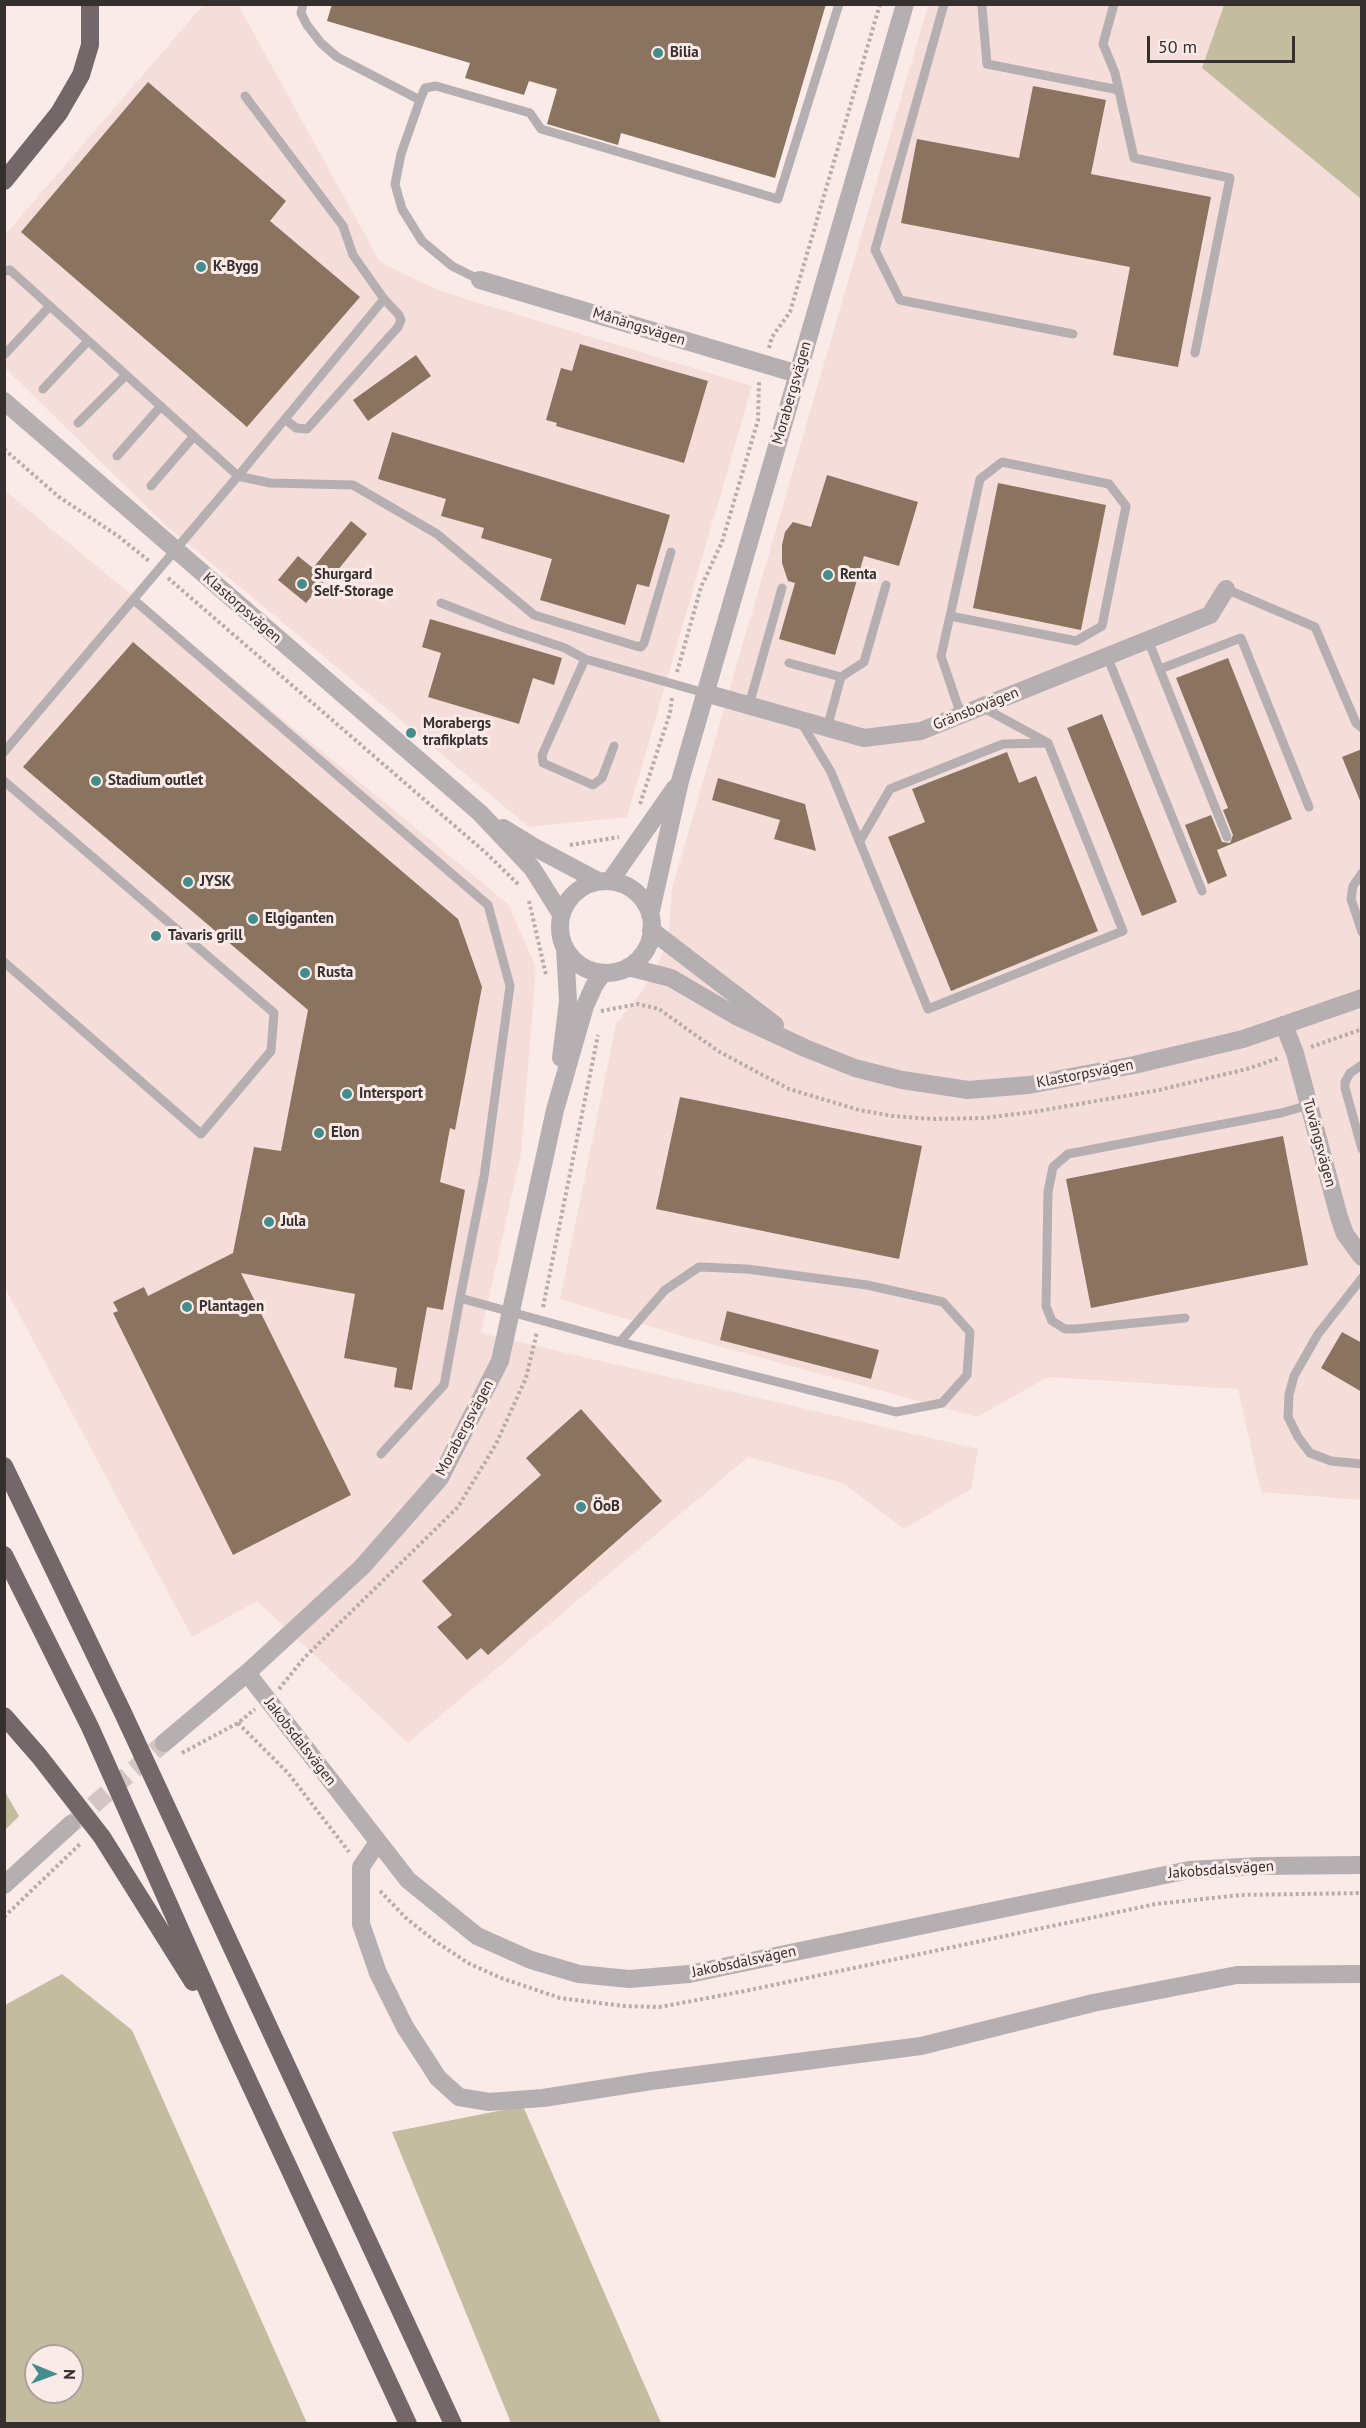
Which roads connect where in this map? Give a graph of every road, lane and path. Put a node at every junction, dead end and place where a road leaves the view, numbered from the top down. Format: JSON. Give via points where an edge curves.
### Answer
{"nodes":[{"id":1,"x":90,"y":4,"type":"edge"},
{"id":2,"x":303,"y":4,"type":"edge"},
{"id":3,"x":839,"y":4,"type":"edge"},
{"id":4,"x":880,"y":4,"type":"edge"},
{"id":5,"x":905,"y":4,"type":"edge"},
{"id":6,"x":944,"y":4,"type":"edge"},
{"id":7,"x":972,"y":4,"type":"edge"},
{"id":8,"x":1114,"y":4,"type":"edge"},
{"id":9,"x":983,"y":6,"type":"edge"},
{"id":10,"x":1119,"y":90,"type":"junction"},
{"id":11,"x":245,"y":96,"type":"dead end"},
{"id":12,"x":420,"y":100,"type":"junction"},
{"id":13,"x":4,"y":181,"type":"edge"},
{"id":14,"x":4,"y":272,"type":"edge"},
{"id":15,"x":480,"y":280,"type":"joint"},
{"id":16,"x":384,"y":299,"type":"junction"},
{"id":17,"x":50,"y":306,"type":"junction"},
{"id":18,"x":1072,"y":334,"type":"dead end"},
{"id":19,"x":88,"y":341,"type":"junction"},
{"id":20,"x":1195,"y":353,"type":"dead end"},
{"id":21,"x":5,"y":354,"type":"edge"},
{"id":22,"x":764,"y":364,"type":"junction"},
{"id":23,"x":798,"y":374,"type":"junction"},
{"id":24,"x":126,"y":375,"type":"junction"},
{"id":25,"x":43,"y":389,"type":"dead end"},
{"id":26,"x":4,"y":401,"type":"edge"},
{"id":27,"x":161,"y":406,"type":"junction"},
{"id":28,"x":286,"y":420,"type":"junction"},
{"id":29,"x":78,"y":423,"type":"dead end"},
{"id":30,"x":194,"y":436,"type":"junction"},
{"id":31,"x":4,"y":449,"type":"edge"},
{"id":32,"x":117,"y":456,"type":"dead end"},
{"id":33,"x":238,"y":476,"type":"junction"},
{"id":34,"x":151,"y":486,"type":"dead end"},
{"id":35,"x":174,"y":550,"type":"junction"},
{"id":36,"x":671,"y":552,"type":"dead end"},
{"id":37,"x":159,"y":570,"type":"junction"},
{"id":38,"x":886,"y":585,"type":"dead end"},
{"id":39,"x":782,"y":588,"type":"dead end"},
{"id":40,"x":1226,"y":590,"type":"joint"},
{"id":41,"x":134,"y":600,"type":"junction"},
{"id":42,"x":441,"y":603,"type":"dead end"},
{"id":43,"x":950,"y":616,"type":"junction"},
{"id":44,"x":1148,"y":640,"type":"junction"},
{"id":45,"x":1107,"y":657,"type":"junction"},
{"id":46,"x":585,"y":659,"type":"junction"},
{"id":47,"x":789,"y":663,"type":"dead end"},
{"id":48,"x":1160,"y":669,"type":"junction"},
{"id":49,"x":841,"y":677,"type":"junction"},
{"id":50,"x":674,"y":683,"type":"junction"},
{"id":51,"x":705,"y":693,"type":"junction"},
{"id":52,"x":749,"y":705,"type":"junction"},
{"id":53,"x":982,"y":707,"type":"junction"},
{"id":54,"x":961,"y":715,"type":"junction"},
{"id":55,"x":800,"y":720,"type":"junction"},
{"id":56,"x":827,"y":728,"type":"junction"},
{"id":57,"x":1362,"y":728,"type":"edge"},
{"id":58,"x":1047,"y":743,"type":"junction"},
{"id":59,"x":614,"y":746,"type":"dead end"},
{"id":60,"x":4,"y":752,"type":"edge"},
{"id":61,"x":4,"y":780,"type":"edge"},
{"id":62,"x":680,"y":781,"type":"junction"},
{"id":63,"x":1309,"y":807,"type":"dead end"},
{"id":64,"x":480,"y":813,"type":"junction"},
{"id":65,"x":636,"y":814,"type":"dead end"},
{"id":66,"x":1227,"y":837,"type":"dead end"},
{"id":67,"x":860,"y":842,"type":"junction"},
{"id":68,"x":1362,"y":873,"type":"edge"},
{"id":69,"x":604,"y":881,"type":"junction"},
{"id":70,"x":521,"y":887,"type":"dead end"},
{"id":71,"x":1202,"y":891,"type":"dead end"},
{"id":72,"x":527,"y":894,"type":"dead end"},
{"id":73,"x":561,"y":914,"type":"junction"},
{"id":74,"x":651,"y":922,"type":"junction"},
{"id":75,"x":1362,"y":932,"type":"edge"},
{"id":76,"x":565,"y":948,"type":"junction"},
{"id":77,"x":4,"y":962,"type":"edge"},
{"id":78,"x":628,"y":967,"type":"junction"},
{"id":79,"x":603,"y":973,"type":"junction"},
{"id":80,"x":1362,"y":998,"type":"edge"},
{"id":81,"x":585,"y":1006,"type":"junction"},
{"id":82,"x":1284,"y":1025,"type":"junction"},
{"id":83,"x":805,"y":1048,"type":"junction"},
{"id":84,"x":1362,"y":1065,"type":"edge"},
{"id":85,"x":1309,"y":1105,"type":"junction"},
{"id":86,"x":1362,"y":1107,"type":"edge"},
{"id":87,"x":1351,"y":1111,"type":"junction"},
{"id":88,"x":1362,"y":1149,"type":"edge"},
{"id":89,"x":1362,"y":1257,"type":"edge"},
{"id":90,"x":1362,"y":1278,"type":"edge"},
{"id":91,"x":460,"y":1298,"type":"junction"},
{"id":92,"x":511,"y":1312,"type":"junction"},
{"id":93,"x":1185,"y":1318,"type":"dead end"},
{"id":94,"x":620,"y":1342,"type":"junction"},
{"id":95,"x":381,"y":1454,"type":"dead end"},
{"id":96,"x":1362,"y":1464,"type":"edge"},
{"id":97,"x":4,"y":1466,"type":"edge"},
{"id":98,"x":4,"y":1475,"type":"edge"},
{"id":99,"x":40,"y":1537,"type":"junction"},
{"id":100,"x":4,"y":1555,"type":"edge"},
{"id":101,"x":247,"y":1673,"type":"junction"},
{"id":102,"x":4,"y":1716,"type":"edge"},
{"id":103,"x":170,"y":1750,"type":"joint"},
{"id":104,"x":71,"y":1824,"type":"tunnel mouth"},
{"id":105,"x":378,"y":1842,"type":"junction"},
{"id":106,"x":80,"y":1844,"type":"dead end"},
{"id":107,"x":1362,"y":1865,"type":"edge"},
{"id":108,"x":361,"y":1867,"type":"junction"},
{"id":109,"x":4,"y":1885,"type":"edge"},
{"id":110,"x":1362,"y":1893,"type":"edge"},
{"id":111,"x":4,"y":1917,"type":"edge"},
{"id":112,"x":1362,"y":1974,"type":"edge"},
{"id":113,"x":228,"y":2037,"type":"junction"},
{"id":114,"x":408,"y":2424,"type":"edge"},
{"id":115,"x":453,"y":2424,"type":"edge"}],
"edges":[{"from":1,"to":13,"type":"highway","via":[[90,45],[81,75],[59,113]]},
{"from":2,"to":12,"type":"lane","via":[[301,13],[308,25],[337,57]]},
{"from":3,"to":12,"type":"lane","via":[[778,199],[541,129],[530,113],[436,86],[425,88]]},
{"from":4,"to":22,"type":"path","via":[[790,312],[772,337]]},
{"from":5,"to":23,"type":"street","name":"Morabergsvägen"},
{"from":6,"to":18,"type":"lane","via":[[875,250],[900,300]]},
{"from":7,"to":9,"type":"lane"},
{"from":8,"to":10,"type":"lane","via":[[1102,44]]},
{"from":9,"to":10,"type":"lane","via":[[987,64]]},
{"from":10,"to":20,"type":"lane","via":[[1134,158],[1230,178]]},
{"from":11,"to":16,"type":"lane","via":[[343,226],[352,255]]},
{"from":12,"to":15,"type":"lane","via":[[395,184],[402,209],[422,241],[452,266]]},
{"from":14,"to":17,"type":"lane","via":[[9,270]]},
{"from":15,"to":22,"type":"street","name":"Månängsvägen"},
{"from":16,"to":28,"type":"lane"},
{"from":16,"to":28,"type":"lane","via":[[399,315],[398,327],[307,429],[296,428]]},
{"from":17,"to":19,"type":"lane"},
{"from":17,"to":21,"type":"lane"},
{"from":19,"to":24,"type":"lane"},
{"from":19,"to":25,"type":"lane"},
{"from":22,"to":23,"type":"street","name":"Månängsvägen"},
{"from":22,"to":50,"type":"path","via":[[757,387],[758,420],[722,542],[701,587]]},
{"from":23,"to":51,"type":"street","name":"Morabergsvägen"},
{"from":24,"to":27,"type":"lane"},
{"from":24,"to":29,"type":"lane"},
{"from":26,"to":35,"type":"street","name":"Klastorpsvägen"},
{"from":27,"to":30,"type":"lane"},
{"from":27,"to":32,"type":"lane"},
{"from":28,"to":33,"type":"lane"},
{"from":30,"to":33,"type":"lane"},
{"from":30,"to":34,"type":"lane"},
{"from":31,"to":37,"type":"path","via":[[59,497],[118,536]]},
{"from":33,"to":35,"type":"lane"},
{"from":33,"to":36,"type":"lane","via":[[270,483],[352,485],[437,534],[534,615],[641,647]]},
{"from":35,"to":37,"type":"lane"},
{"from":35,"to":64,"type":"street","name":"Klastorpsvägen"},
{"from":37,"to":41,"type":"lane"},
{"from":37,"to":70,"type":"path"},
{"from":38,"to":49,"type":"lane","via":[[864,662]]},
{"from":39,"to":52,"type":"lane"},
{"from":40,"to":44,"type":"street","name":"Gränsbovägen","via":[[1210,615]]},
{"from":40,"to":57,"type":"lane","via":[[1315,627],[1356,723]]},
{"from":41,"to":60,"type":"lane"},
{"from":41,"to":91,"type":"lane","via":[[488,905],[510,986],[484,1177]]},
{"from":42,"to":46,"type":"lane","via":[[565,648]]},
{"from":43,"to":43,"type":"lane","via":[[980,479],[1002,462],[1109,484],[1126,506],[1102,626],[1076,641]]},
{"from":43,"to":54,"type":"lane","via":[[941,656]]},
{"from":44,"to":45,"type":"street","name":"Gränsbovägen"},
{"from":44,"to":48,"type":"lane"},
{"from":45,"to":53,"type":"street","name":"Gränsbovägen"},
{"from":45,"to":71,"type":"lane"},
{"from":46,"to":50,"type":"lane"},
{"from":46,"to":59,"type":"lane","via":[[542,754],[543,763],[592,784],[602,778]]},
{"from":47,"to":49,"type":"lane"},
{"from":48,"to":63,"type":"lane","via":[[1241,638]]},
{"from":48,"to":66,"type":"lane"},
{"from":49,"to":56,"type":"lane"},
{"from":50,"to":51,"type":"lane"},
{"from":50,"to":65,"type":"path","via":[[670,713]]},
{"from":51,"to":52,"type":"street","name":"Gränsbovägen"},
{"from":51,"to":62,"type":"street","name":"Morabergsvägen"},
{"from":52,"to":55,"type":"street","name":"Gränsbovägen"},
{"from":53,"to":54,"type":"street","name":"Gränsbovägen"},
{"from":53,"to":58,"type":"lane"},
{"from":54,"to":56,"type":"street","name":"Gränsbovägen","via":[[921,731],[864,738]]},
{"from":55,"to":56,"type":"street","name":"Gränsbovägen"},
{"from":55,"to":67,"type":"lane","via":[[831,772]]},
{"from":58,"to":67,"type":"lane","via":[[1003,744],[890,789]]},
{"from":58,"to":67,"type":"lane","via":[[1123,931],[928,1009]]},
{"from":61,"to":77,"type":"lane","via":[[274,1014],[271,1051],[201,1134]]},
{"from":62,"to":69,"type":"street","name":"Morabergsvägen"},
{"from":62,"to":74,"type":"street","name":"Morabergsvägen"},
{"from":64,"to":69,"type":"street","name":"Klastorpsvägen","via":[[534,847]]},
{"from":64,"to":73,"type":"street","name":"Klastorpsvägen","via":[[532,868]]},
{"from":68,"to":75,"type":"lane","via":[[1353,886],[1351,899]]},
{"from":69,"to":73,"type":"street","via":[[575,892]]},
{"from":69,"to":74,"type":"street","via":[[632,889],[643,900]]},
{"from":72,"to":81,"type":"path","via":[[550,995]]},
{"from":73,"to":76,"type":"street"},
{"from":74,"to":78,"type":"street","via":[[648,945]]},
{"from":74,"to":83,"type":"street","name":"Klastorpsvägen"},
{"from":76,"to":79,"type":"street","via":[[582,966]]},
{"from":76,"to":81,"type":"street","name":"Morabergsvägen"},
{"from":78,"to":79,"type":"street"},
{"from":78,"to":83,"type":"street","name":"Klastorpsvägen","via":[[671,978],[736,1016]]},
{"from":79,"to":81,"type":"street","name":"Morabergsvägen"},
{"from":80,"to":82,"type":"street","name":"Klastorpsvägen"},
{"from":81,"to":92,"type":"street","name":"Morabergsvägen","via":[[555,1110]]},
{"from":82,"to":83,"type":"street","name":"Klastorpsvägen","via":[[1134,1065],[1029,1084],[968,1090],[855,1068]]},
{"from":82,"to":85,"type":"street","name":"Tuvängsvägen"},
{"from":84,"to":87,"type":"lane","via":[[1345,1082]]},
{"from":85,"to":89,"type":"street","name":"Tuvängsvägen","via":[[1339,1217],[1345,1234]]},
{"from":85,"to":93,"type":"lane","via":[[1068,1154],[1053,1167],[1048,1192],[1046,1306],[1052,1322],[1065,1329],[1076,1329]]},
{"from":86,"to":87,"type":"lane"},
{"from":87,"to":88,"type":"lane"},
{"from":90,"to":96,"type":"lane","via":[[1318,1335],[1294,1376],[1288,1417],[1310,1453],[1331,1461]]},
{"from":91,"to":92,"type":"lane"},
{"from":91,"to":95,"type":"lane","via":[[444,1385]]},
{"from":92,"to":94,"type":"lane"},
{"from":92,"to":101,"type":"street","name":"Morabergsvägen","via":[[501,1361],[440,1478],[363,1567]]},
{"from":94,"to":94,"type":"lane","via":[[896,1412],[942,1403],[967,1375],[970,1332],[943,1302],[867,1285],[747,1269],[699,1267],[665,1290]]},
{"from":97,"to":99,"type":"highway"},
{"from":98,"to":99,"type":"highway"},
{"from":99,"to":115,"type":"highway"},
{"from":100,"to":113,"type":"highway","via":[[90,1727]]},
{"from":101,"to":103,"type":"street","name":"Morabergsvägen"},
{"from":101,"to":105,"type":"street","name":"Jakobsdalsvägen"},
{"from":102,"to":113,"type":"highway","via":[[102,1837]]},
{"from":103,"to":108,"type":"path","via":[[238,1723],[288,1773]]},
{"from":104,"to":109,"type":"street"},
{"from":105,"to":107,"type":"street","name":"Jakobsdalsvägen","via":[[408,1880],[477,1936],[553,1967],[629,1979],[689,1974],[1190,1870]]},
{"from":105,"to":108,"type":"street"},
{"from":106,"to":111,"type":"path"},
{"from":108,"to":110,"type":"path","via":[[407,1919],[468,1963],[560,1998],[660,2007],[1156,1904],[1240,1895]]},
{"from":108,"to":112,"type":"street","via":[[361,1924],[378,1974],[405,2027],[438,2078],[452,2091],[459,2097],[489,2102],[921,2046],[1093,2003],[1237,1975]]},
{"from":113,"to":114,"type":"highway"}]}
